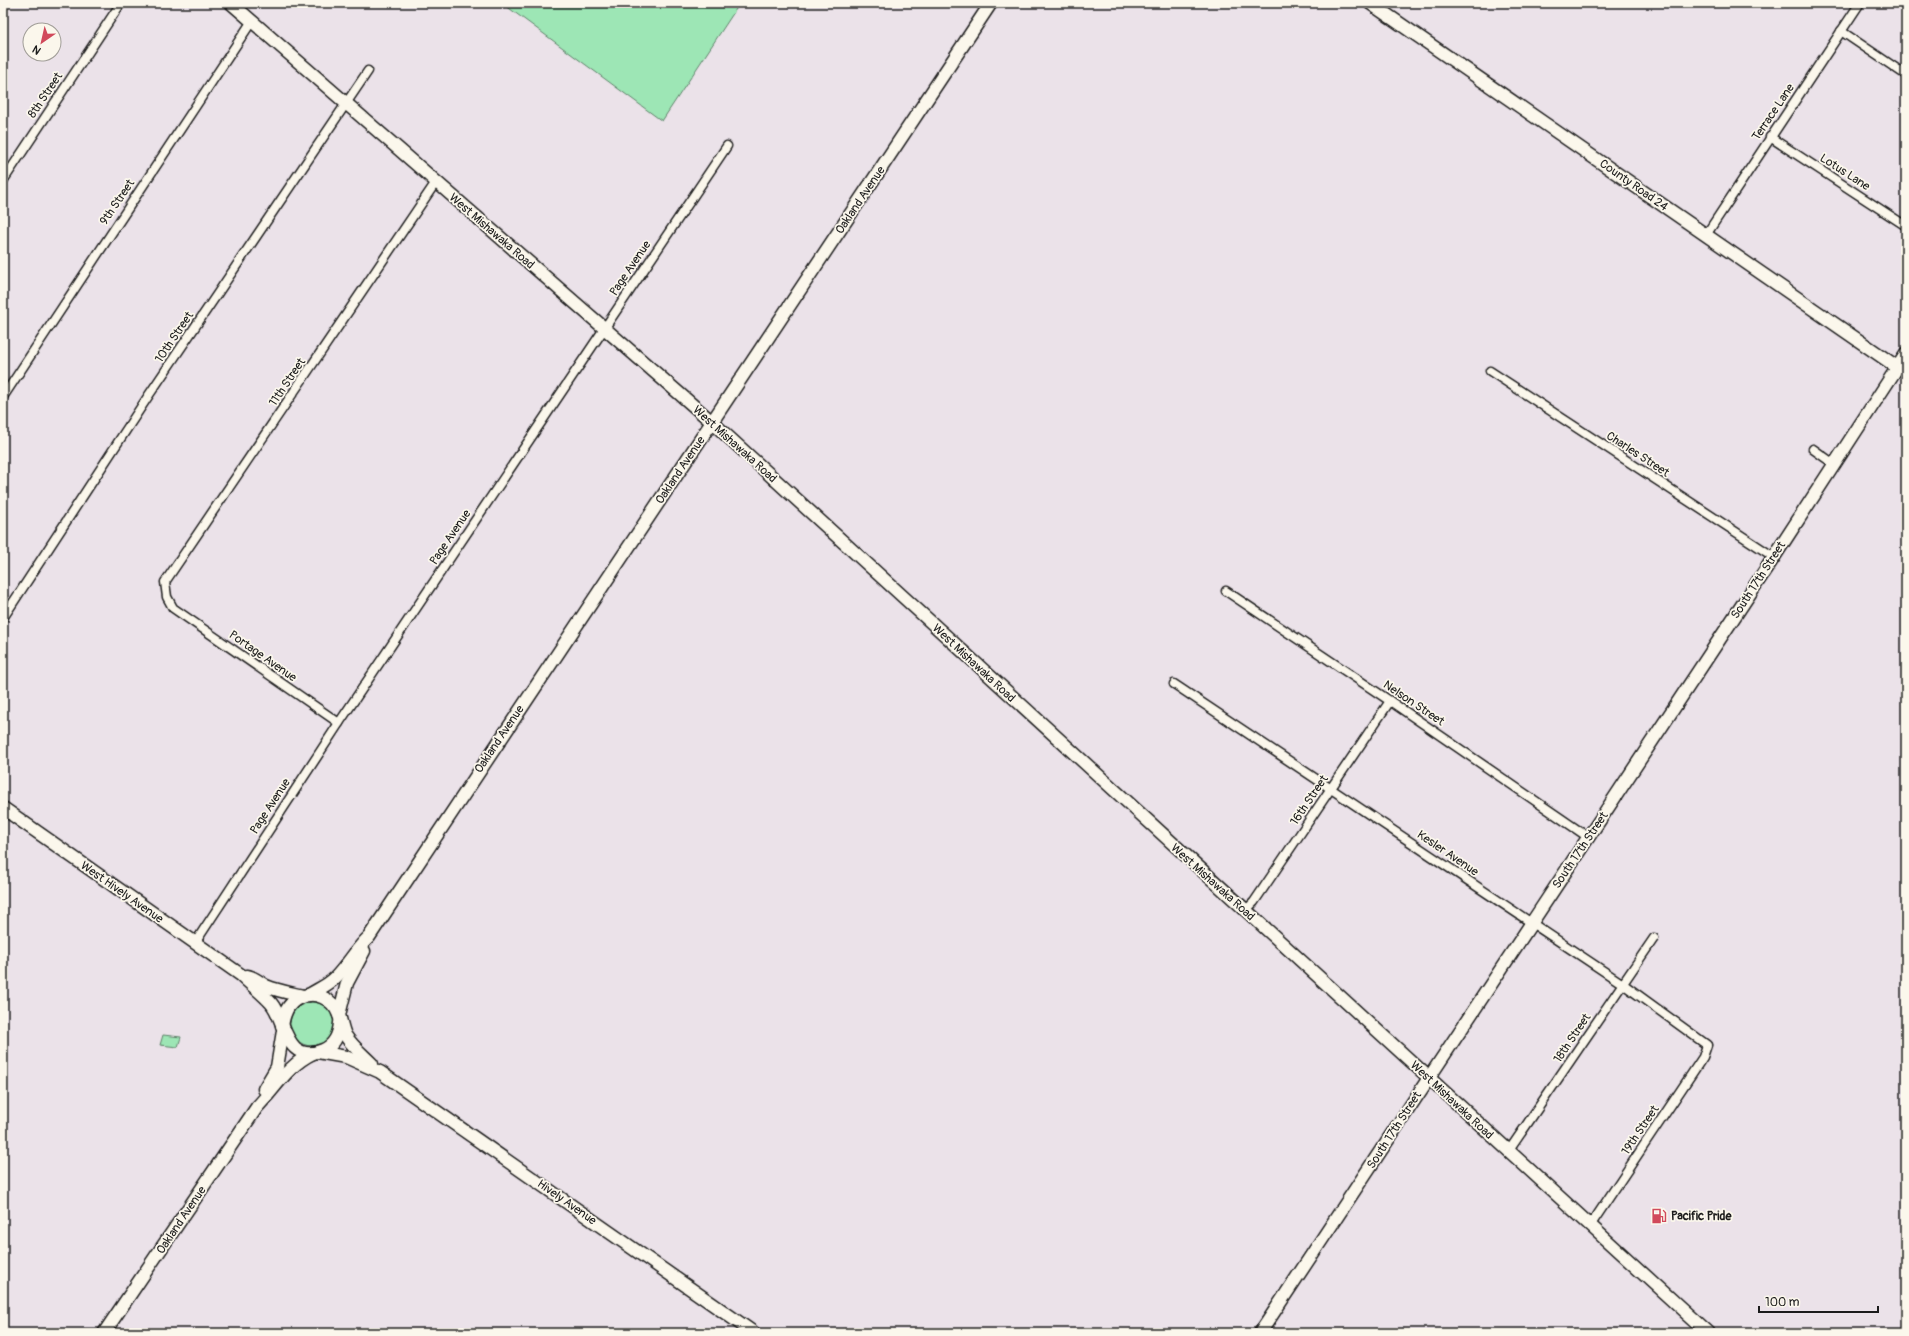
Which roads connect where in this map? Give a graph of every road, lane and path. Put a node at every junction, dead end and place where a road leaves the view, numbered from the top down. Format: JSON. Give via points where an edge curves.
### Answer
{"nodes":[{"id":1,"x":121,"y":3,"type":"edge"},
{"id":2,"x":231,"y":3,"type":"edge"},
{"id":3,"x":991,"y":3,"type":"edge"},
{"id":4,"x":1370,"y":3,"type":"edge"},
{"id":5,"x":1860,"y":3,"type":"edge"},
{"id":6,"x":252,"y":21,"type":"junction"},
{"id":7,"x":1841,"y":31,"type":"junction"},
{"id":8,"x":368,"y":71,"type":"dead end"},
{"id":9,"x":1906,"y":76,"type":"edge"},
{"id":10,"x":346,"y":103,"type":"junction"},
{"id":11,"x":1770,"y":137,"type":"junction"},
{"id":12,"x":727,"y":146,"type":"dead end"},
{"id":13,"x":3,"y":181,"type":"edge"},
{"id":14,"x":436,"y":182,"type":"junction"},
{"id":15,"x":1906,"y":226,"type":"edge"},
{"id":16,"x":1706,"y":235,"type":"junction"},
{"id":17,"x":604,"y":328,"type":"junction"},
{"id":18,"x":1906,"y":354,"type":"edge"},
{"id":19,"x":1897,"y":367,"type":"junction"},
{"id":20,"x":1490,"y":372,"type":"dead end"},
{"id":21,"x":3,"y":397,"type":"edge"},
{"id":22,"x":712,"y":422,"type":"junction"},
{"id":23,"x":1814,"y":449,"type":"dead end"},
{"id":24,"x":1834,"y":464,"type":"junction"},
{"id":25,"x":1774,"y":557,"type":"junction"},
{"id":26,"x":1226,"y":591,"type":"dead end"},
{"id":27,"x":173,"y":608,"type":"joint"},
{"id":28,"x":3,"y":618,"type":"edge"},
{"id":29,"x":1174,"y":684,"type":"dead end"},
{"id":30,"x":1390,"y":701,"type":"junction"},
{"id":31,"x":339,"y":723,"type":"junction"},
{"id":32,"x":1331,"y":789,"type":"junction"},
{"id":33,"x":3,"y":808,"type":"edge"},
{"id":34,"x":1588,"y":838,"type":"junction"},
{"id":35,"x":1245,"y":911,"type":"junction"},
{"id":36,"x":1531,"y":923,"type":"junction"},
{"id":37,"x":369,"y":937,"type":"junction"},
{"id":38,"x":1654,"y":938,"type":"dead end"},
{"id":39,"x":195,"y":943,"type":"junction"},
{"id":40,"x":242,"y":975,"type":"junction"},
{"id":41,"x":1623,"y":984,"type":"junction"},
{"id":42,"x":306,"y":995,"type":"junction"},
{"id":43,"x":340,"y":1019,"type":"junction"},
{"id":44,"x":283,"y":1028,"type":"junction"},
{"id":45,"x":1707,"y":1045,"type":"joint"},
{"id":46,"x":316,"y":1052,"type":"junction"},
{"id":47,"x":380,"y":1072,"type":"junction"},
{"id":48,"x":1429,"y":1078,"type":"junction"},
{"id":49,"x":257,"y":1107,"type":"junction"},
{"id":50,"x":1508,"y":1152,"type":"junction"},
{"id":51,"x":1590,"y":1226,"type":"junction"},
{"id":52,"x":104,"y":1333,"type":"edge"},
{"id":53,"x":754,"y":1333,"type":"edge"},
{"id":54,"x":1260,"y":1333,"type":"edge"},
{"id":55,"x":1708,"y":1333,"type":"edge"}],
"edges":[{"from":1,"to":13,"type":"street","name":"8th Street"},
{"from":2,"to":6,"type":"street","name":"West Mishawaka Road"},
{"from":3,"to":22,"type":"street","name":"Oakland Avenue"},
{"from":4,"to":16,"type":"street","name":"County Road 24"},
{"from":5,"to":7,"type":"street","name":"Terrace Lane"},
{"from":6,"to":10,"type":"street","name":"West Mishawaka Road"},
{"from":6,"to":21,"type":"street","name":"9th Street"},
{"from":7,"to":9,"type":"street"},
{"from":7,"to":11,"type":"street","name":"Terrace Lane"},
{"from":8,"to":10,"type":"street","name":"10th Street"},
{"from":10,"to":14,"type":"street","name":"West Mishawaka Road"},
{"from":10,"to":28,"type":"street","name":"10th Street"},
{"from":11,"to":15,"type":"street","name":"Lotus Lane"},
{"from":11,"to":16,"type":"street","name":"Terrace Lane"},
{"from":12,"to":17,"type":"street","name":"Page Avenue"},
{"from":14,"to":17,"type":"street","name":"West Mishawaka Road"},
{"from":14,"to":27,"type":"street","name":"11th Street","via":[[165,582],[166,597]]},
{"from":16,"to":19,"type":"street","name":"County Road 24"},
{"from":17,"to":22,"type":"street","name":"West Mishawaka Road"},
{"from":17,"to":31,"type":"street","name":"Page Avenue"},
{"from":18,"to":19,"type":"street","name":"South 17th Street"},
{"from":19,"to":24,"type":"street","name":"South 17th Street"},
{"from":20,"to":25,"type":"street","name":"Charles Street"},
{"from":22,"to":35,"type":"street","name":"West Mishawaka Road"},
{"from":22,"to":37,"type":"street","name":"Oakland Avenue"},
{"from":23,"to":24,"type":"street"},
{"from":24,"to":25,"type":"street","name":"South 17th Street"},
{"from":25,"to":34,"type":"street","name":"South 17th Street"},
{"from":26,"to":30,"type":"street","name":"Nelson Street"},
{"from":27,"to":31,"type":"street","name":"Portage Avenue"},
{"from":29,"to":32,"type":"street","name":"Kesler Avenue"},
{"from":30,"to":32,"type":"street","name":"16th Street"},
{"from":30,"to":34,"type":"street","name":"Nelson Street"},
{"from":31,"to":39,"type":"street","name":"Page Avenue"},
{"from":32,"to":35,"type":"street","name":"16th Street","via":[[1254,902]]},
{"from":32,"to":36,"type":"street","name":"Kesler Avenue"},
{"from":33,"to":39,"type":"street","name":"West Hively Avenue"},
{"from":34,"to":36,"type":"street","name":"South 17th Street"},
{"from":35,"to":48,"type":"street","name":"West Mishawaka Road"},
{"from":36,"to":41,"type":"street","name":"Kesler Avenue"},
{"from":36,"to":48,"type":"street","name":"South 17th Street"},
{"from":37,"to":42,"type":"street","name":"Oakland Avenue","via":[[357,948],[335,978],[326,986]]},
{"from":37,"to":43,"type":"street","name":"Oakland Avenue","via":[[347,983]]},
{"from":38,"to":41,"type":"street","name":"18th Street"},
{"from":39,"to":40,"type":"street","name":"West Hively Avenue"},
{"from":40,"to":42,"type":"street","name":"Hively Avenue","via":[[279,990]]},
{"from":40,"to":44,"type":"street","name":"Hively Avenue","via":[[272,1004]]},
{"from":41,"to":45,"type":"street","name":"Kesler Avenue"},
{"from":41,"to":50,"type":"street","name":"18th Street"},
{"from":42,"to":43,"type":"street","name":"Hively Avenue","via":[[328,1000],[335,1007]]},
{"from":42,"to":44,"type":"street","via":[[294,1000],[287,1007],[283,1016]]},
{"from":43,"to":46,"type":"street","via":[[339,1033],[334,1041],[327,1048]]},
{"from":43,"to":47,"type":"street","name":"Hively Avenue","via":[[345,1035]]},
{"from":44,"to":46,"type":"street","name":"Hively Avenue","via":[[287,1040],[294,1047],[303,1052]]},
{"from":44,"to":49,"type":"street","name":"Oakland Avenue","via":[[277,1067],[262,1092]]},
{"from":45,"to":51,"type":"street","name":"19th Street","via":[[1703,1057]]},
{"from":46,"to":47,"type":"street","name":"Hively Avenue","via":[[346,1057]]},
{"from":46,"to":49,"type":"street","name":"Oakland Avenue","via":[[295,1063],[285,1072]]},
{"from":47,"to":53,"type":"street","name":"Hively Avenue"},
{"from":48,"to":50,"type":"street","name":"West Mishawaka Road"},
{"from":48,"to":54,"type":"street","name":"South 17th Street"},
{"from":49,"to":52,"type":"street","name":"Oakland Avenue"},
{"from":50,"to":51,"type":"street","name":"West Mishawaka Road"},
{"from":51,"to":55,"type":"street","name":"West Mishawaka Road"}]}
